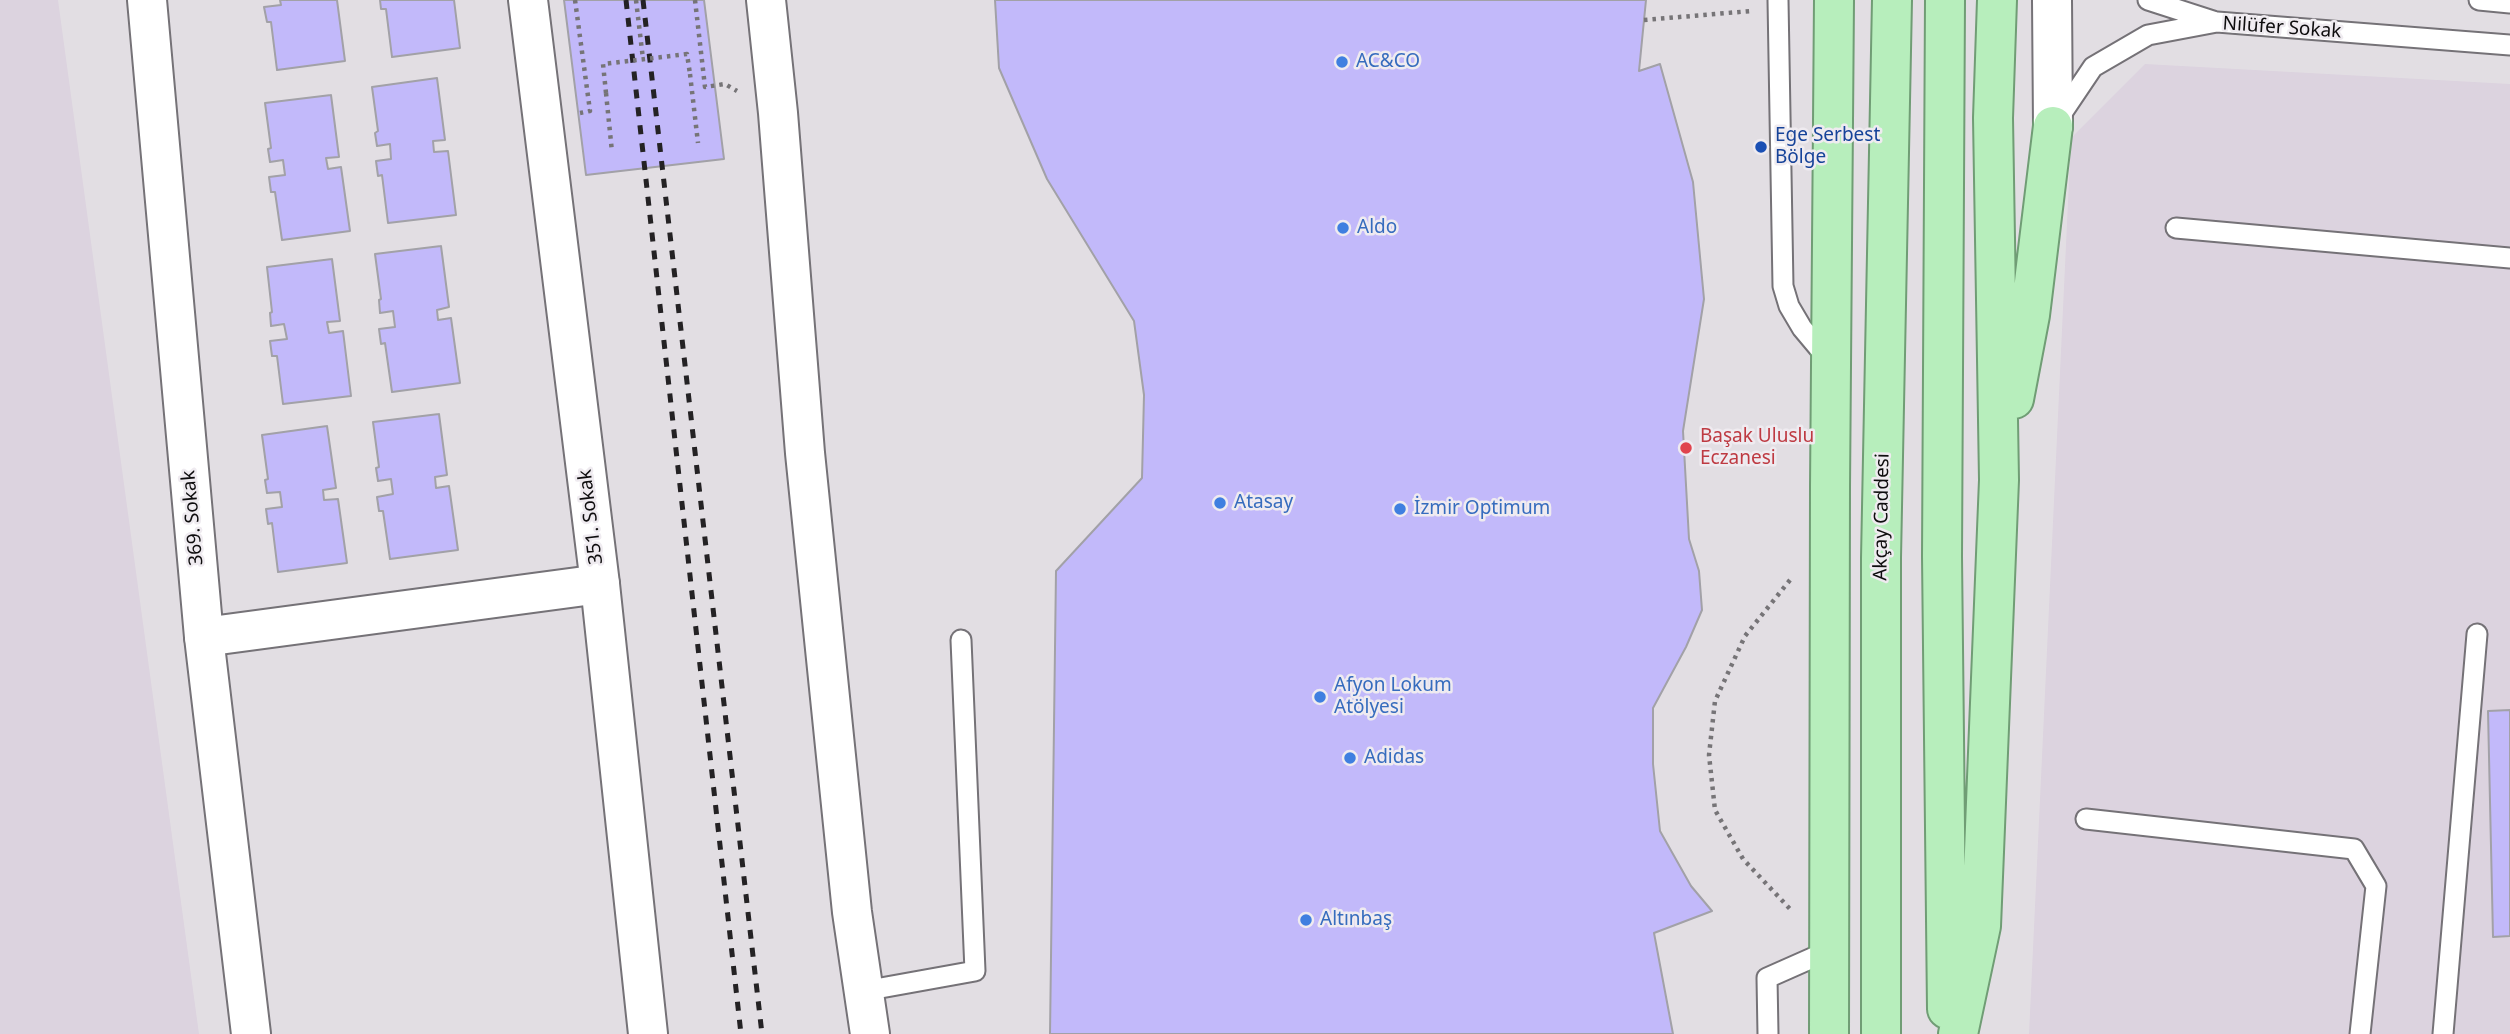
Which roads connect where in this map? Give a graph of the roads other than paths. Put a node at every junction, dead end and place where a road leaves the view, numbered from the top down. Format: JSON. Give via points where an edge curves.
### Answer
{"nodes":[{"id":1,"x":147,"y":0,"type":"edge"},
{"id":2,"x":528,"y":0,"type":"edge"},
{"id":3,"x":766,"y":0,"type":"edge"},
{"id":4,"x":1834,"y":0,"type":"edge"},
{"id":5,"x":1892,"y":0,"type":"edge"},
{"id":6,"x":1945,"y":0,"type":"edge"},
{"id":7,"x":1997,"y":0,"type":"edge"},
{"id":8,"x":2052,"y":0,"type":"edge"},
{"id":9,"x":2148,"y":0,"type":"edge"},
{"id":10,"x":2479,"y":0,"type":"edge"},
{"id":11,"x":1778,"y":4,"type":"edge"},
{"id":12,"x":2510,"y":4,"type":"edge"},
{"id":13,"x":2217,"y":22,"type":"junction"},
{"id":14,"x":2510,"y":45,"type":"edge"},
{"id":15,"x":2053,"y":126,"type":"junction"},
{"id":16,"x":2176,"y":228,"type":"dead end"},
{"id":17,"x":2510,"y":258,"type":"edge"},
{"id":18,"x":1831,"y":362,"type":"junction"},
{"id":19,"x":1998,"y":480,"type":"junction"},
{"id":20,"x":600,"y":584,"type":"junction"},
{"id":21,"x":2477,"y":634,"type":"dead end"},
{"id":22,"x":204,"y":637,"type":"junction"},
{"id":23,"x":961,"y":640,"type":"dead end"},
{"id":24,"x":2086,"y":819,"type":"dead end"},
{"id":25,"x":1828,"y":951,"type":"junction"},
{"id":26,"x":864,"y":991,"type":"junction"},
{"id":27,"x":251,"y":1034,"type":"edge"},
{"id":28,"x":648,"y":1034,"type":"edge"},
{"id":29,"x":870,"y":1034,"type":"edge"},
{"id":30,"x":1768,"y":1034,"type":"edge"},
{"id":31,"x":1829,"y":1034,"type":"edge"},
{"id":32,"x":1881,"y":1034,"type":"edge"},
{"id":33,"x":1948,"y":1034,"type":"edge"},
{"id":34,"x":1958,"y":1034,"type":"edge"},
{"id":35,"x":2360,"y":1034,"type":"edge"},
{"id":36,"x":2442,"y":1034,"type":"edge"}],
"edges":[{"from":1,"to":22,"type":"street","name":"369. Sokak"},
{"from":2,"to":20,"type":"street","name":"351. Sokak"},
{"from":3,"to":26,"type":"street","via":[[807,467],[850,898]]},
{"from":4,"to":18,"type":"highway"},
{"from":5,"to":32,"type":"highway","name":"Akçay Caddesi","via":[[1881,558]]},
{"from":6,"to":33,"type":"highway","via":[[1942,570]]},
{"from":7,"to":19,"type":"highway","via":[[1993,118]]},
{"from":8,"to":15,"type":"street"},
{"from":9,"to":13,"type":"lane"},
{"from":10,"to":12,"type":"lane"},
{"from":11,"to":18,"type":"lane","via":[[1783,286],[1802,328]]},
{"from":13,"to":14,"type":"lane","name":"Nilüfer Sokak"},
{"from":13,"to":15,"type":"lane","name":"Nilüfer Sokak","via":[[2148,35],[2093,67]]},
{"from":15,"to":19,"type":"highway","via":[[2030,315]]},
{"from":16,"to":17,"type":"lane"},
{"from":18,"to":25,"type":"highway"},
{"from":19,"to":34,"type":"highway","via":[[1981,926]]},
{"from":20,"to":22,"type":"street"},
{"from":20,"to":28,"type":"street","name":"351. Sokak"},
{"from":21,"to":36,"type":"lane"},
{"from":22,"to":27,"type":"street","name":"369. Sokak"},
{"from":23,"to":26,"type":"lane","via":[[975,971]]},
{"from":24,"to":35,"type":"lane","via":[[2354,849],[2376,886]]},
{"from":25,"to":30,"type":"lane","via":[[1767,978]]},
{"from":25,"to":31,"type":"highway"},
{"from":26,"to":29,"type":"street"}]}
